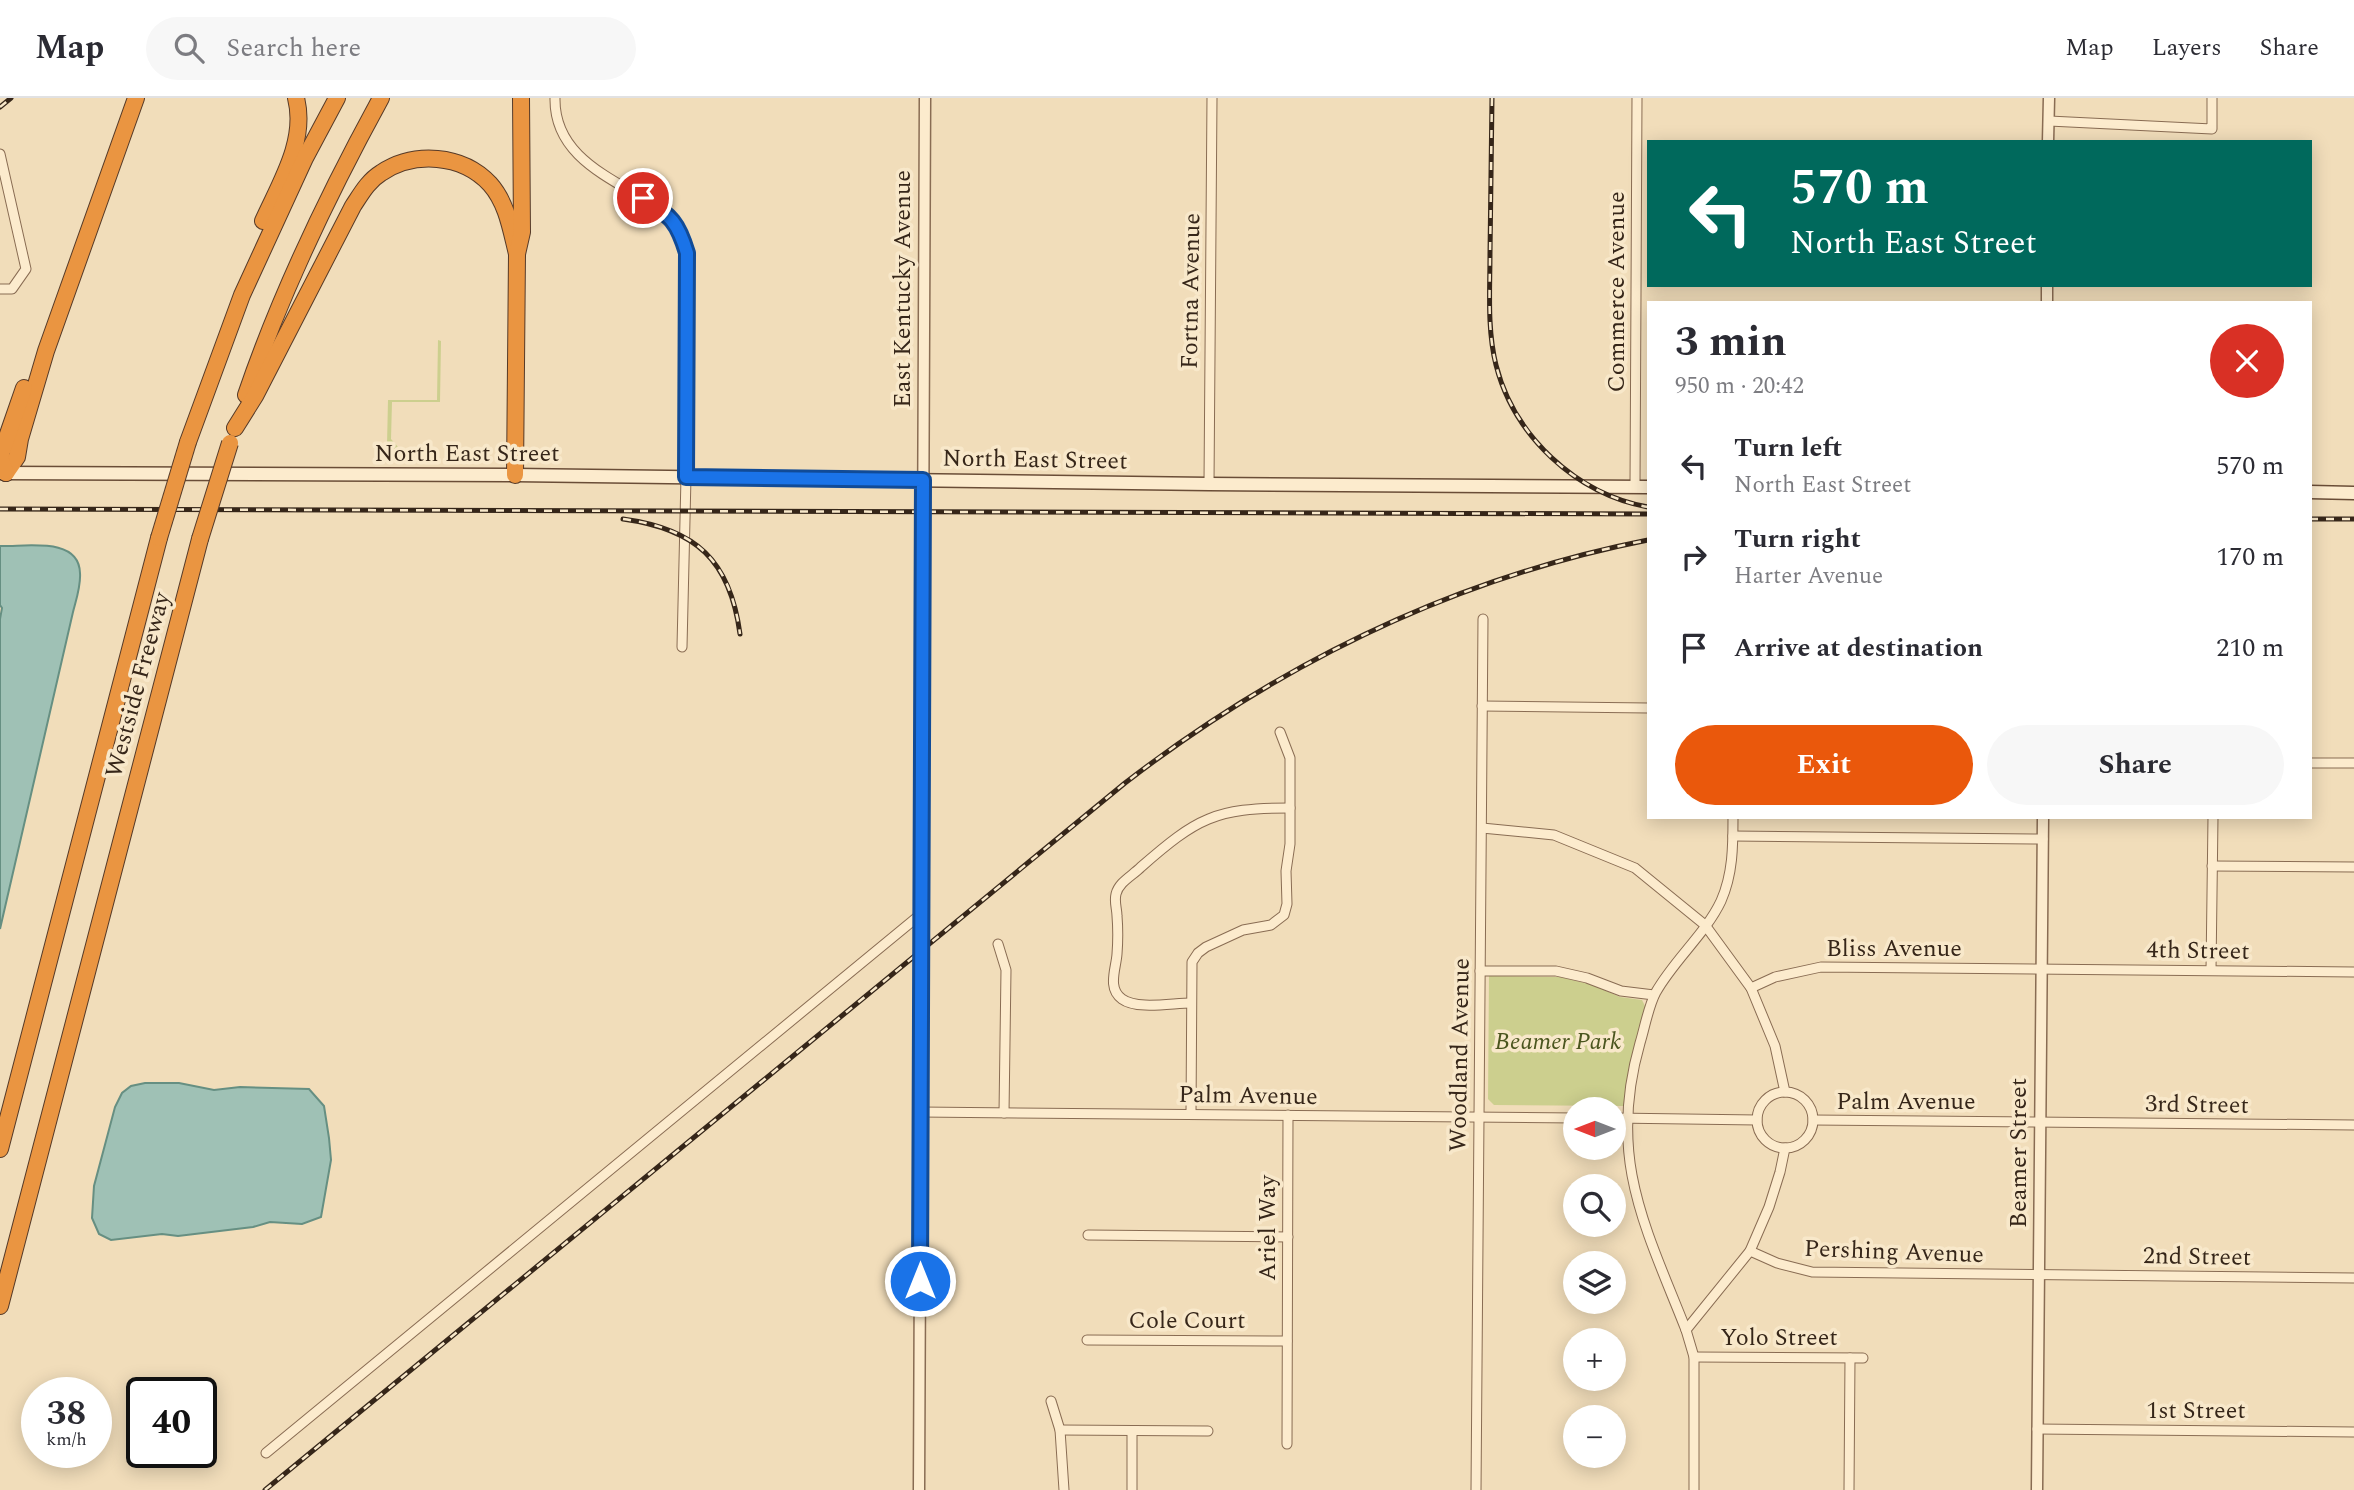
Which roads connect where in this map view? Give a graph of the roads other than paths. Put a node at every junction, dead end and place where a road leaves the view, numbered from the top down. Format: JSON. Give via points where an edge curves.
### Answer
{"nodes":[{"id":1,"x":125,"y":98,"type":"edge"},
{"id":2,"x":136,"y":98,"type":"edge"},
{"id":3,"x":296,"y":98,"type":"edge"},
{"id":4,"x":337,"y":98,"type":"edge"},
{"id":5,"x":381,"y":98,"type":"edge"},
{"id":6,"x":521,"y":98,"type":"edge"},
{"id":7,"x":555,"y":98,"type":"edge"},
{"id":8,"x":925,"y":98,"type":"edge"},
{"id":9,"x":1212,"y":98,"type":"edge"},
{"id":10,"x":1637,"y":98,"type":"edge"},
{"id":11,"x":2049,"y":98,"type":"edge"},
{"id":12,"x":2212,"y":98,"type":"edge"},
{"id":13,"x":2049,"y":121,"type":"junction"},
{"id":14,"x":2048,"y":140,"type":"edge"},
{"id":15,"x":0,"y":154,"type":"edge"},
{"id":16,"x":517,"y":254,"type":"junction"},
{"id":17,"x":0,"y":289,"type":"edge"},
{"id":18,"x":242,"y":295,"type":"junction"},
{"id":19,"x":233,"y":436,"type":"junction"},
{"id":20,"x":3,"y":473,"type":"edge"},
{"id":21,"x":515,"y":475,"type":"junction"},
{"id":22,"x":686,"y":477,"type":"junction"},
{"id":23,"x":923,"y":480,"type":"junction"},
{"id":24,"x":1209,"y":484,"type":"junction"},
{"id":25,"x":1634,"y":486,"type":"junction"},
{"id":26,"x":1647,"y":486,"type":"edge"},
{"id":27,"x":2312,"y":492,"type":"edge"},
{"id":28,"x":2354,"y":493,"type":"edge"},
{"id":29,"x":1483,"y":620,"type":"dead end"},
{"id":30,"x":682,"y":647,"type":"dead end"},
{"id":31,"x":1482,"y":706,"type":"junction"},
{"id":32,"x":1647,"y":708,"type":"edge"},
{"id":33,"x":1280,"y":732,"type":"dead end"},
{"id":34,"x":2312,"y":763,"type":"edge"},
{"id":35,"x":2354,"y":763,"type":"edge"},
{"id":36,"x":1290,"y":808,"type":"junction"},
{"id":37,"x":1733,"y":819,"type":"edge"},
{"id":38,"x":2043,"y":819,"type":"edge"},
{"id":39,"x":2213,"y":819,"type":"edge"},
{"id":40,"x":1482,"y":828,"type":"junction"},
{"id":41,"x":1733,"y":836,"type":"junction"},
{"id":42,"x":2043,"y":839,"type":"junction"},
{"id":43,"x":2212,"y":866,"type":"junction"},
{"id":44,"x":2354,"y":867,"type":"edge"},
{"id":45,"x":920,"y":914,"type":"junction"},
{"id":46,"x":1705,"y":925,"type":"junction"},
{"id":47,"x":998,"y":944,"type":"dead end"},
{"id":48,"x":2042,"y":969,"type":"junction"},
{"id":49,"x":2211,"y":970,"type":"junction"},
{"id":50,"x":1480,"y":971,"type":"junction"},
{"id":51,"x":2354,"y":972,"type":"edge"},
{"id":52,"x":1751,"y":988,"type":"junction"},
{"id":53,"x":1654,"y":995,"type":"junction"},
{"id":54,"x":1191,"y":1003,"type":"junction"},
{"id":55,"x":1785,"y":1092,"type":"junction"},
{"id":56,"x":920,"y":1112,"type":"junction"},
{"id":57,"x":1004,"y":1113,"type":"junction"},
{"id":58,"x":1191,"y":1114,"type":"junction"},
{"id":59,"x":1288,"y":1115,"type":"junction"},
{"id":60,"x":1478,"y":1118,"type":"junction"},
{"id":61,"x":1563,"y":1118,"type":"edge"},
{"id":62,"x":1627,"y":1118,"type":"junction"},
{"id":63,"x":1757,"y":1120,"type":"junction"},
{"id":64,"x":1813,"y":1120,"type":"junction"},
{"id":65,"x":2040,"y":1123,"type":"junction"},
{"id":66,"x":2354,"y":1125,"type":"edge"},
{"id":67,"x":1785,"y":1148,"type":"junction"},
{"id":68,"x":0,"y":1149,"type":"edge"},
{"id":69,"x":1087,"y":1236,"type":"dead end"},
{"id":70,"x":1288,"y":1237,"type":"junction"},
{"id":71,"x":1750,"y":1251,"type":"junction"},
{"id":72,"x":2039,"y":1275,"type":"junction"},
{"id":73,"x":2354,"y":1278,"type":"edge"},
{"id":74,"x":0,"y":1306,"type":"edge"},
{"id":75,"x":1686,"y":1330,"type":"junction"},
{"id":76,"x":1087,"y":1339,"type":"dead end"},
{"id":77,"x":1287,"y":1341,"type":"junction"},
{"id":78,"x":1694,"y":1357,"type":"junction"},
{"id":79,"x":1850,"y":1358,"type":"junction"},
{"id":80,"x":1863,"y":1358,"type":"dead end"},
{"id":81,"x":1051,"y":1401,"type":"dead end"},
{"id":82,"x":2037,"y":1429,"type":"junction"},
{"id":83,"x":1060,"y":1430,"type":"junction"},
{"id":84,"x":1132,"y":1431,"type":"junction"},
{"id":85,"x":1208,"y":1431,"type":"dead end"},
{"id":86,"x":2354,"y":1432,"type":"edge"},
{"id":87,"x":1287,"y":1444,"type":"dead end"},
{"id":88,"x":266,"y":1453,"type":"dead end"},
{"id":89,"x":919,"y":1490,"type":"edge"},
{"id":90,"x":1064,"y":1490,"type":"edge"},
{"id":91,"x":1132,"y":1490,"type":"edge"},
{"id":92,"x":1476,"y":1490,"type":"edge"},
{"id":93,"x":1694,"y":1490,"type":"edge"},
{"id":94,"x":1849,"y":1490,"type":"edge"},
{"id":95,"x":2037,"y":1490,"type":"edge"}],
"edges":[{"from":1,"to":20,"type":"highway","via":[[0,457]]},
{"from":2,"to":20,"type":"highway","via":[[46,351],[17,457]]},
{"from":3,"to":18,"type":"highway","via":[[298,136],[263,222]]},
{"from":4,"to":18,"type":"highway","name":"Westside Freeway"},
{"from":5,"to":19,"type":"highway","name":"Westside Freeway","via":[[304,252],[260,355]]},
{"from":6,"to":16,"type":"highway","via":[[522,232]]},
{"from":7,"to":22,"type":"street","via":[[555,114],[568,145],[679,227],[688,276]]},
{"from":8,"to":23,"type":"street","name":"East Kentucky Avenue"},
{"from":9,"to":24,"type":"street","name":"Fortna Avenue"},
{"from":10,"to":25,"type":"street","name":"Commerce Avenue"},
{"from":11,"to":13,"type":"street"},
{"from":12,"to":13,"type":"street","via":[[2212,129]]},
{"from":13,"to":14,"type":"street"},
{"from":15,"to":17,"type":"street","via":[[26,269],[12,289]]},
{"from":16,"to":19,"type":"highway","via":[[500,198],[465,166],[424,158],[380,174],[353,206]]},
{"from":16,"to":21,"type":"highway"},
{"from":18,"to":68,"type":"highway","name":"Westside Freeway","bridge":true,"via":[[188,442],[159,538]]},
{"from":19,"to":74,"type":"highway","name":"Westside Freeway","bridge":true,"via":[[200,539]]},
{"from":20,"to":21,"type":"main road","name":"North East Street"},
{"from":21,"to":22,"type":"main road","name":"North East Street"},
{"from":22,"to":23,"type":"main road","name":"North East Street"},
{"from":22,"to":30,"type":"street"},
{"from":23,"to":24,"type":"main road","name":"North East Street"},
{"from":23,"to":45,"type":"street","name":"East Kentucky Avenue"},
{"from":24,"to":25,"type":"main road","name":"North East Street"},
{"from":25,"to":26,"type":"main road","name":"North East Street"},
{"from":27,"to":28,"type":"main road"},
{"from":29,"to":31,"type":"street","name":"Woodland Avenue"},
{"from":31,"to":32,"type":"street"},
{"from":31,"to":40,"type":"street","name":"Woodland Avenue"},
{"from":33,"to":36,"type":"street","via":[[1290,758]]},
{"from":34,"to":35,"type":"street"},
{"from":36,"to":54,"type":"street","via":[[1284,915],[1271,925],[1242,930],[1198,953],[1192,962]]},
{"from":36,"to":54,"type":"street","via":[[1233,811],[1195,824],[1122,882],[1116,893],[1113,975],[1119,996],[1138,1005]]},
{"from":37,"to":41,"type":"street"},
{"from":38,"to":42,"type":"street","name":"Beamer Street"},
{"from":39,"to":43,"type":"street"},
{"from":40,"to":46,"type":"street","via":[[1554,835],[1635,868]]},
{"from":40,"to":50,"type":"street","name":"Woodland Avenue"},
{"from":41,"to":42,"type":"street"},
{"from":41,"to":46,"type":"street","via":[[1728,881],[1721,902]]},
{"from":42,"to":48,"type":"street","name":"Beamer Street"},
{"from":43,"to":44,"type":"street"},
{"from":43,"to":49,"type":"street"},
{"from":45,"to":56,"type":"street","name":"East Kentucky Avenue"},
{"from":45,"to":88,"type":"street"},
{"from":46,"to":52,"type":"street"},
{"from":46,"to":53,"type":"street"},
{"from":47,"to":57,"type":"street","via":[[1006,970]]},
{"from":48,"to":49,"type":"street","name":"4th Street"},
{"from":48,"to":52,"type":"street","name":"Bliss Avenue","via":[[1821,967],[1775,977]]},
{"from":48,"to":65,"type":"street","name":"Beamer Street"},
{"from":49,"to":51,"type":"street","name":"4th Street"},
{"from":50,"to":53,"type":"street","via":[[1556,971],[1621,992]]},
{"from":50,"to":60,"type":"street","name":"Woodland Avenue"},
{"from":52,"to":55,"type":"street","via":[[1775,1046]]},
{"from":53,"to":62,"type":"street","via":[[1636,1056]]},
{"from":54,"to":58,"type":"street"},
{"from":55,"to":63,"type":"street","via":[[1766,1100]]},
{"from":55,"to":64,"type":"street","name":"Palm Avenue","via":[[1805,1100]]},
{"from":56,"to":57,"type":"street","name":"Palm Avenue"},
{"from":56,"to":89,"type":"street","name":"East Kentucky Avenue"},
{"from":57,"to":58,"type":"street","name":"Palm Avenue"},
{"from":58,"to":59,"type":"street","name":"Palm Avenue"},
{"from":59,"to":60,"type":"street","name":"Palm Avenue"},
{"from":59,"to":70,"type":"street","name":"Ariel Way"},
{"from":60,"to":61,"type":"street","name":"Palm Avenue"},
{"from":60,"to":92,"type":"street","name":"Woodland Avenue"},
{"from":62,"to":63,"type":"street"},
{"from":62,"to":75,"type":"street","via":[[1627,1151],[1638,1208]]},
{"from":63,"to":67,"type":"street","via":[[1765,1139]]},
{"from":64,"to":65,"type":"street","name":"Palm Avenue"},
{"from":64,"to":67,"type":"street","name":"Palm Avenue","via":[[1804,1140]]},
{"from":65,"to":66,"type":"street","name":"3rd Street"},
{"from":65,"to":72,"type":"street","name":"Beamer Street"},
{"from":67,"to":71,"type":"street","via":[[1769,1206]]},
{"from":69,"to":70,"type":"street"},
{"from":70,"to":77,"type":"street","name":"Ariel Way"},
{"from":71,"to":72,"type":"street","name":"Pershing Avenue","via":[[1812,1272]]},
{"from":71,"to":75,"type":"street"},
{"from":72,"to":73,"type":"street","name":"2nd Street"},
{"from":72,"to":82,"type":"street","name":"Beamer Street"},
{"from":75,"to":78,"type":"street"},
{"from":76,"to":77,"type":"street","name":"Cole Court"},
{"from":77,"to":87,"type":"street","name":"Ariel Way"},
{"from":78,"to":79,"type":"street","name":"Yolo Street"},
{"from":78,"to":93,"type":"street"},
{"from":79,"to":80,"type":"street","name":"Yolo Street"},
{"from":79,"to":94,"type":"street"},
{"from":81,"to":83,"type":"street"},
{"from":82,"to":86,"type":"street","name":"1st Street"},
{"from":82,"to":95,"type":"street","name":"Beamer Street"},
{"from":83,"to":84,"type":"street"},
{"from":83,"to":90,"type":"street"},
{"from":84,"to":85,"type":"street"},
{"from":84,"to":91,"type":"street"}]}
